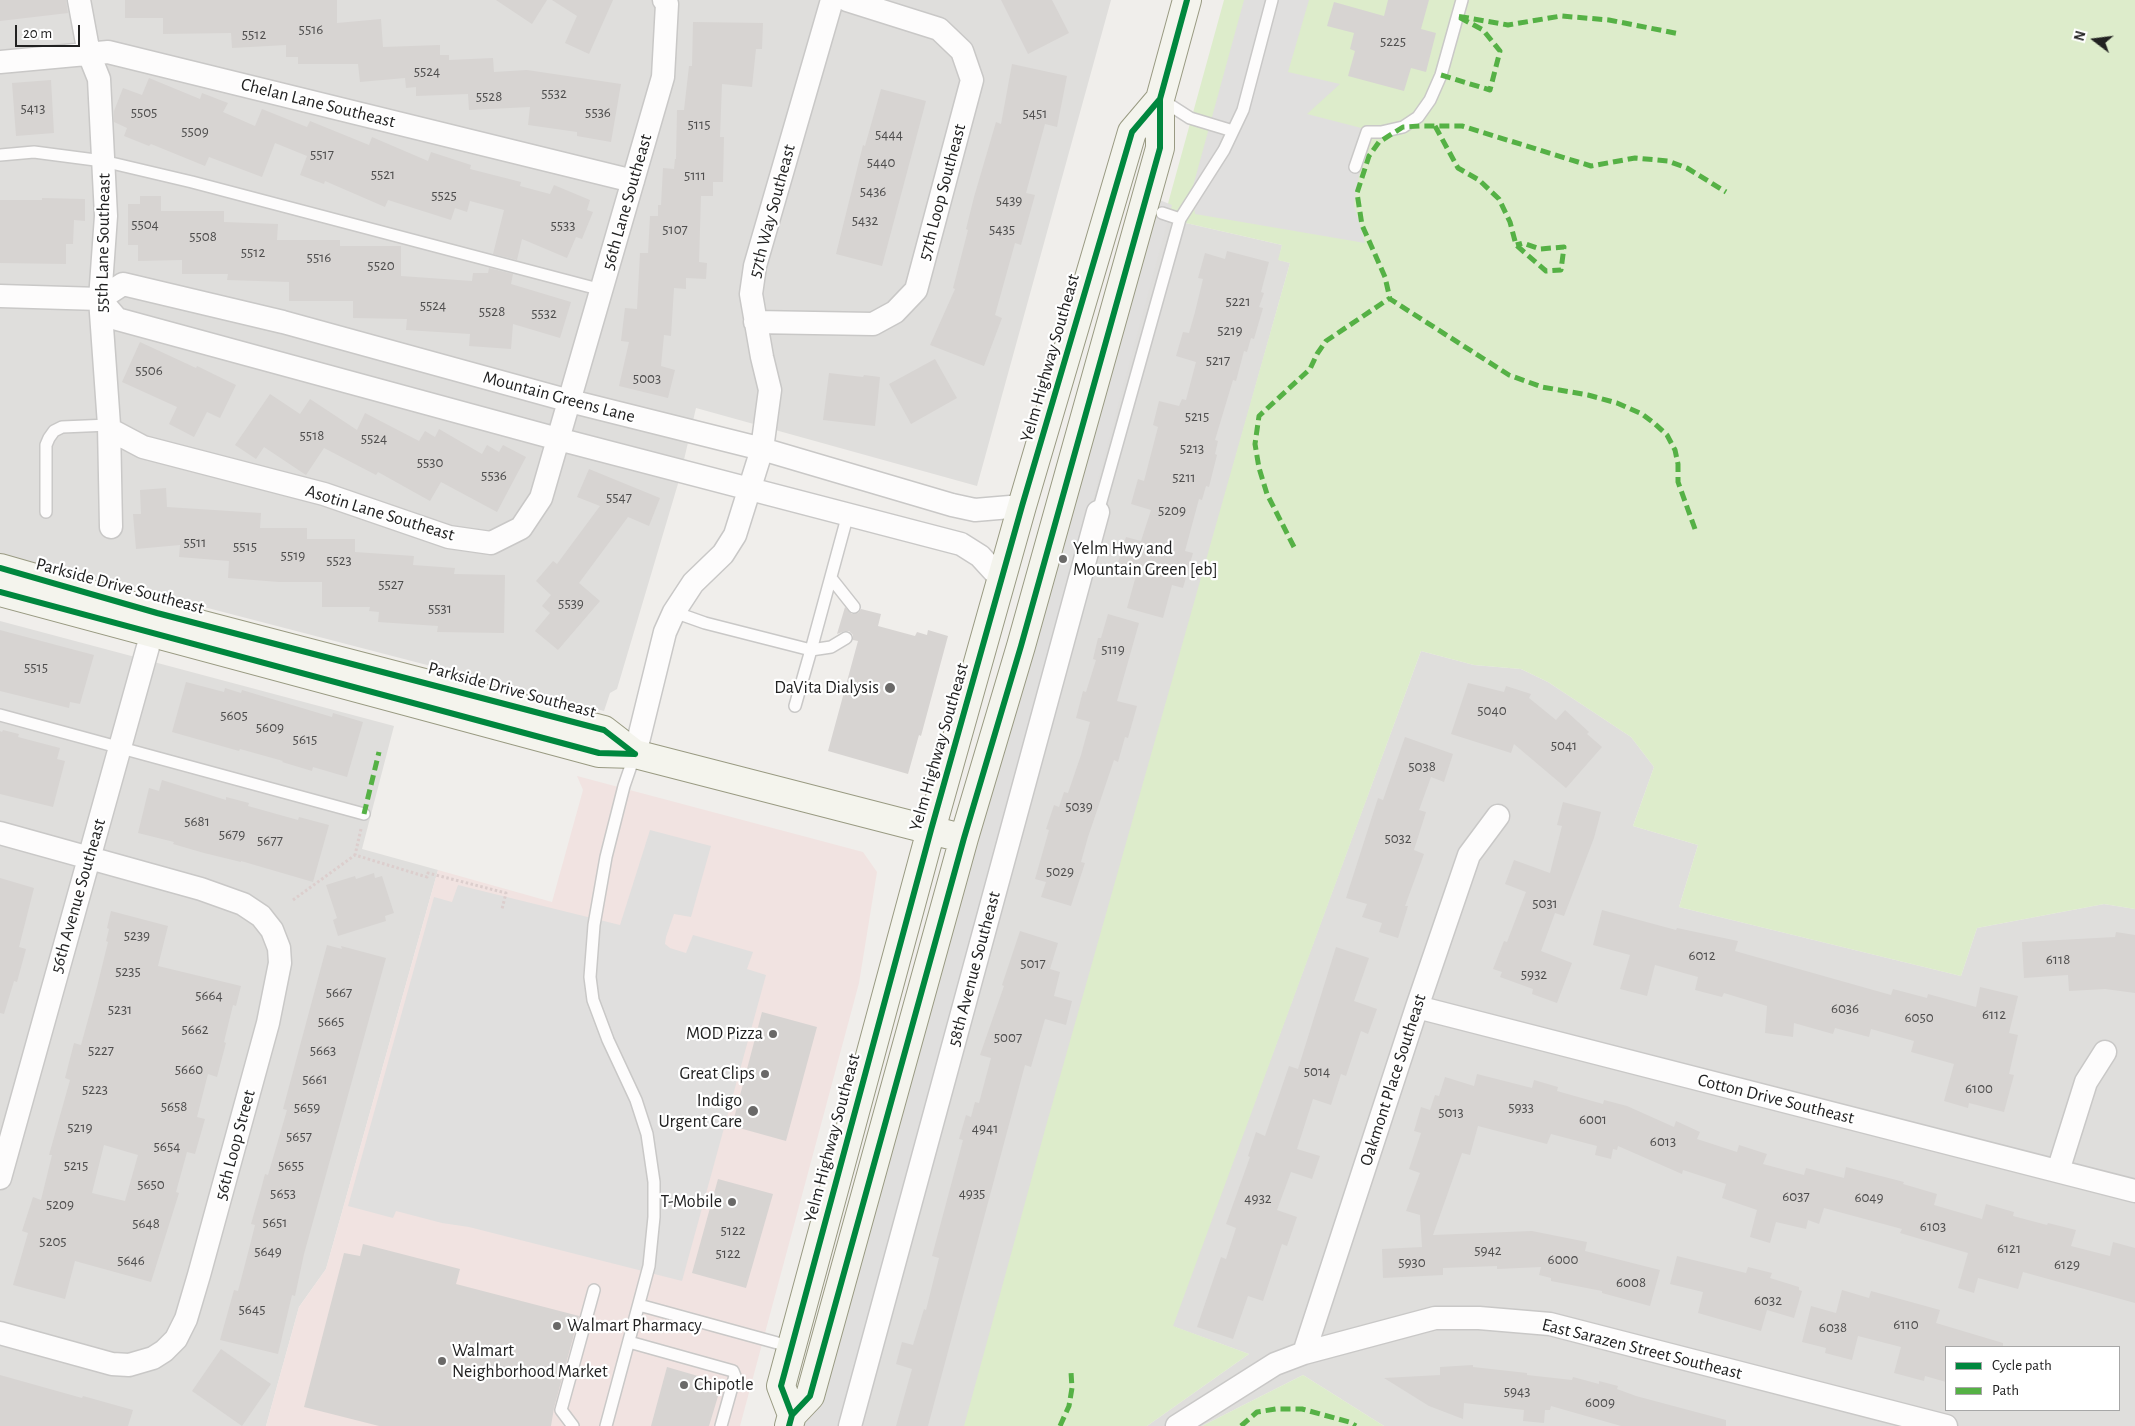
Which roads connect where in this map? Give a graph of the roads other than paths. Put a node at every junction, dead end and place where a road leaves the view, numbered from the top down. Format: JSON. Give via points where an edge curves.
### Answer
{"nodes":[{"id":1,"x":79,"y":0,"type":"edge"},
{"id":2,"x":664,"y":0,"type":"edge"},
{"id":3,"x":832,"y":0,"type":"edge"},
{"id":4,"x":847,"y":0,"type":"edge"},
{"id":5,"x":1187,"y":0,"type":"edge"},
{"id":6,"x":1272,"y":0,"type":"edge"},
{"id":7,"x":1462,"y":0,"type":"edge"},
{"id":8,"x":88,"y":54,"type":"junction"},
{"id":9,"x":0,"y":62,"type":"edge"},
{"id":10,"x":1160,"y":99,"type":"junction"},
{"id":11,"x":1233,"y":131,"type":"junction"},
{"id":12,"x":0,"y":155,"type":"edge"},
{"id":13,"x":103,"y":161,"type":"junction"},
{"id":14,"x":1355,"y":167,"type":"dead end"},
{"id":15,"x":633,"y":181,"type":"junction"},
{"id":16,"x":1162,"y":213,"type":"dead end"},
{"id":17,"x":1180,"y":219,"type":"junction"},
{"id":18,"x":602,"y":290,"type":"junction"},
{"id":19,"x":0,"y":296,"type":"edge"},
{"id":20,"x":100,"y":299,"type":"junction"},
{"id":21,"x":755,"y":322,"type":"junction"},
{"id":22,"x":570,"y":401,"type":"junction"},
{"id":23,"x":108,"y":427,"type":"junction"},
{"id":24,"x":558,"y":439,"type":"junction"},
{"id":25,"x":762,"y":449,"type":"junction"},
{"id":26,"x":751,"y":488,"type":"junction"},
{"id":27,"x":1022,"y":506,"type":"junction"},
{"id":28,"x":46,"y":512,"type":"dead end"},
{"id":29,"x":1098,"y":512,"type":"joint"},
{"id":30,"x":848,"y":514,"type":"junction"},
{"id":31,"x":111,"y":527,"type":"dead end"},
{"id":32,"x":0,"y":568,"type":"edge"},
{"id":33,"x":831,"y":578,"type":"junction"},
{"id":34,"x":1002,"y":580,"type":"junction"},
{"id":35,"x":0,"y":592,"type":"edge"},
{"id":36,"x":854,"y":607,"type":"dead end"},
{"id":37,"x":674,"y":612,"type":"junction"},
{"id":38,"x":154,"y":623,"type":"junction"},
{"id":39,"x":846,"y":638,"type":"dead end"},
{"id":40,"x":811,"y":650,"type":"junction"},
{"id":41,"x":795,"y":706,"type":"dead end"},
{"id":42,"x":0,"y":715,"type":"edge"},
{"id":43,"x":120,"y":747,"type":"junction"},
{"id":44,"x":636,"y":754,"type":"junction"},
{"id":45,"x":364,"y":814,"type":"road end"},
{"id":46,"x":1498,"y":816,"type":"dead end"},
{"id":47,"x":931,"y":830,"type":"junction"},
{"id":48,"x":0,"y":833,"type":"edge"},
{"id":49,"x":964,"y":838,"type":"junction"},
{"id":50,"x":89,"y":858,"type":"junction"},
{"id":51,"x":1417,"y":1008,"type":"junction"},
{"id":52,"x":2105,"y":1052,"type":"dead end"},
{"id":53,"x":2058,"y":1171,"type":"junction"},
{"id":54,"x":0,"y":1178,"type":"edge"},
{"id":55,"x":2135,"y":1192,"type":"edge"},
{"id":56,"x":594,"y":1290,"type":"dead end"},
{"id":57,"x":639,"y":1305,"type":"junction"},
{"id":58,"x":0,"y":1333,"type":"edge"},
{"id":59,"x":629,"y":1342,"type":"junction"},
{"id":60,"x":792,"y":1348,"type":"junction"},
{"id":61,"x":1304,"y":1353,"type":"junction"},
{"id":62,"x":791,"y":1420,"type":"edge"},
{"id":63,"x":573,"y":1426,"type":"edge"},
{"id":64,"x":606,"y":1426,"type":"edge"},
{"id":65,"x":721,"y":1426,"type":"edge"},
{"id":66,"x":850,"y":1426,"type":"edge"},
{"id":67,"x":1177,"y":1426,"type":"edge"},
{"id":68,"x":1946,"y":1426,"type":"edge"}],
"edges":[{"from":1,"to":8,"type":"street","name":"55th Lane Southeast"},
{"from":2,"to":15,"type":"street","name":"56th Lane Southeast","via":[[667,4],[663,77]]},
{"from":3,"to":21,"type":"street","name":"57th Way Southeast","via":[[755,266],[751,294]]},
{"from":4,"to":21,"type":"street","name":"57th Loop Southeast","via":[[939,29],[962,51],[972,80],[916,290],[895,312],[873,324]]},
{"from":5,"to":10,"type":"main road","name":"Yelm Highway Southeast"},
{"from":6,"to":11,"type":"lane","via":[[1243,110]]},
{"from":7,"to":14,"type":"lane","via":[[1441,75],[1430,100],[1418,117],[1403,127],[1366,132]]},
{"from":8,"to":9,"type":"street","name":"Chelan Lane Southeast"},
{"from":8,"to":13,"type":"street","name":"55th Lane Southeast","via":[[99,79]]},
{"from":8,"to":15,"type":"street","name":"Chelan Lane Southeast","via":[[108,52]]},
{"from":10,"to":11,"type":"lane","via":[[1190,118]]},
{"from":10,"to":27,"type":"main road","name":"Yelm Highway Southeast","via":[[1132,132]]},
{"from":10,"to":49,"type":"main road","name":"Yelm Highway Southeast","via":[[1160,148]]},
{"from":11,"to":17,"type":"lane"},
{"from":12,"to":13,"type":"lane","via":[[34,152]]},
{"from":13,"to":18,"type":"lane"},
{"from":13,"to":20,"type":"street","name":"55th Lane Southeast","via":[[106,216]]},
{"from":15,"to":18,"type":"street","name":"56th Lane Southeast"},
{"from":16,"to":17,"type":"lane"},
{"from":17,"to":29,"type":"lane"},
{"from":18,"to":22,"type":"street","name":"56th Lane Southeast"},
{"from":19,"to":20,"type":"street"},
{"from":20,"to":22,"type":"street","name":"Mountain Greens Lane","via":[[123,284],[375,346]]},
{"from":20,"to":23,"type":"street","name":"55th Lane Southeast"},
{"from":20,"to":24,"type":"street","via":[[117,319]]},
{"from":21,"to":25,"type":"street","name":"57th Way Southeast","via":[[770,390]]},
{"from":22,"to":24,"type":"street","name":"Asotin Lane Southeast"},
{"from":22,"to":25,"type":"street","name":"Mountain Greens Lane"},
{"from":23,"to":24,"type":"street","name":"Asotin Lane Southeast","via":[[143,447],[324,494],[449,537],[491,543],[521,528],[541,498]]},
{"from":23,"to":28,"type":"lane","via":[[62,427],[54,431],[46,445]]},
{"from":23,"to":31,"type":"street","name":"55th Lane Southeast"},
{"from":24,"to":26,"type":"street"},
{"from":25,"to":26,"type":"street","name":"57th Way Southeast"},
{"from":25,"to":27,"type":"street","name":"Mountain Greens Lane","via":[[952,505],[975,510]]},
{"from":26,"to":30,"type":"street"},
{"from":26,"to":37,"type":"street","name":"57th Way Southeast","via":[[735,535],[723,554],[693,583]]},
{"from":27,"to":34,"type":"main road","name":"Yelm Highway Southeast"},
{"from":29,"to":66,"type":"street","name":"58th Avenue Southeast"},
{"from":30,"to":33,"type":"lane"},
{"from":30,"to":34,"type":"street","via":[[961,544],[980,556]]},
{"from":32,"to":38,"type":"main road","name":"Parkside Drive Southeast"},
{"from":33,"to":36,"type":"lane"},
{"from":33,"to":40,"type":"lane"},
{"from":34,"to":47,"type":"main road","name":"Yelm Highway Southeast"},
{"from":35,"to":38,"type":"main road","name":"Parkside Drive Southeast"},
{"from":37,"to":40,"type":"lane"},
{"from":37,"to":44,"type":"street","name":"57th Way Southeast","via":[[665,632]]},
{"from":38,"to":43,"type":"street","name":"56th Avenue Southeast"},
{"from":38,"to":44,"type":"main road","name":"Parkside Drive Southeast","via":[[599,753]]},
{"from":39,"to":40,"type":"lane","via":[[831,647]]},
{"from":40,"to":41,"type":"lane"},
{"from":42,"to":43,"type":"lane"},
{"from":43,"to":45,"type":"lane"},
{"from":43,"to":50,"type":"street","name":"56th Avenue Southeast"},
{"from":44,"to":47,"type":"main road","name":"Parkside Drive Southeast"},
{"from":44,"to":57,"type":"lane","via":[[624,786],[606,857],[594,925],[590,977],[593,1000],[636,1100],[647,1134],[654,1182],[654,1217],[649,1266]]},
{"from":46,"to":51,"type":"street","name":"Oakmont Place Southeast","via":[[1469,855]]},
{"from":47,"to":49,"type":"main road","name":"Parkside Drive Southeast"},
{"from":47,"to":60,"type":"main road","name":"Yelm Highway Southeast"},
{"from":48,"to":50,"type":"street"},
{"from":49,"to":62,"type":"main road","name":"Yelm Highway Southeast","via":[[810,1396]]},
{"from":50,"to":54,"type":"street","name":"56th Avenue Southeast"},
{"from":50,"to":58,"type":"street","name":"56th Loop Street","via":[[202,889],[254,911],[267,922],[276,938],[280,963],[268,1023],[186,1319],[176,1339],[153,1358],[129,1365],[112,1364]]},
{"from":51,"to":53,"type":"street","name":"Cotton Drive Southeast"},
{"from":51,"to":61,"type":"street","name":"Oakmont Place Southeast"},
{"from":52,"to":53,"type":"street","via":[[2086,1082]]},
{"from":53,"to":55,"type":"street","name":"Cotton Drive Southeast"},
{"from":56,"to":63,"type":"lane","via":[[561,1410]]},
{"from":57,"to":59,"type":"lane"},
{"from":57,"to":60,"type":"lane"},
{"from":59,"to":64,"type":"lane"},
{"from":59,"to":65,"type":"lane","via":[[733,1371],[735,1376]]},
{"from":60,"to":62,"type":"main road","name":"Yelm Highway Southeast","via":[[781,1386]]},
{"from":61,"to":67,"type":"street","name":"East Sarazen Street Southeast","via":[[1275,1364]]},
{"from":61,"to":68,"type":"street","name":"East Sarazen Street Southeast","via":[[1435,1318],[1550,1324]]}]}
